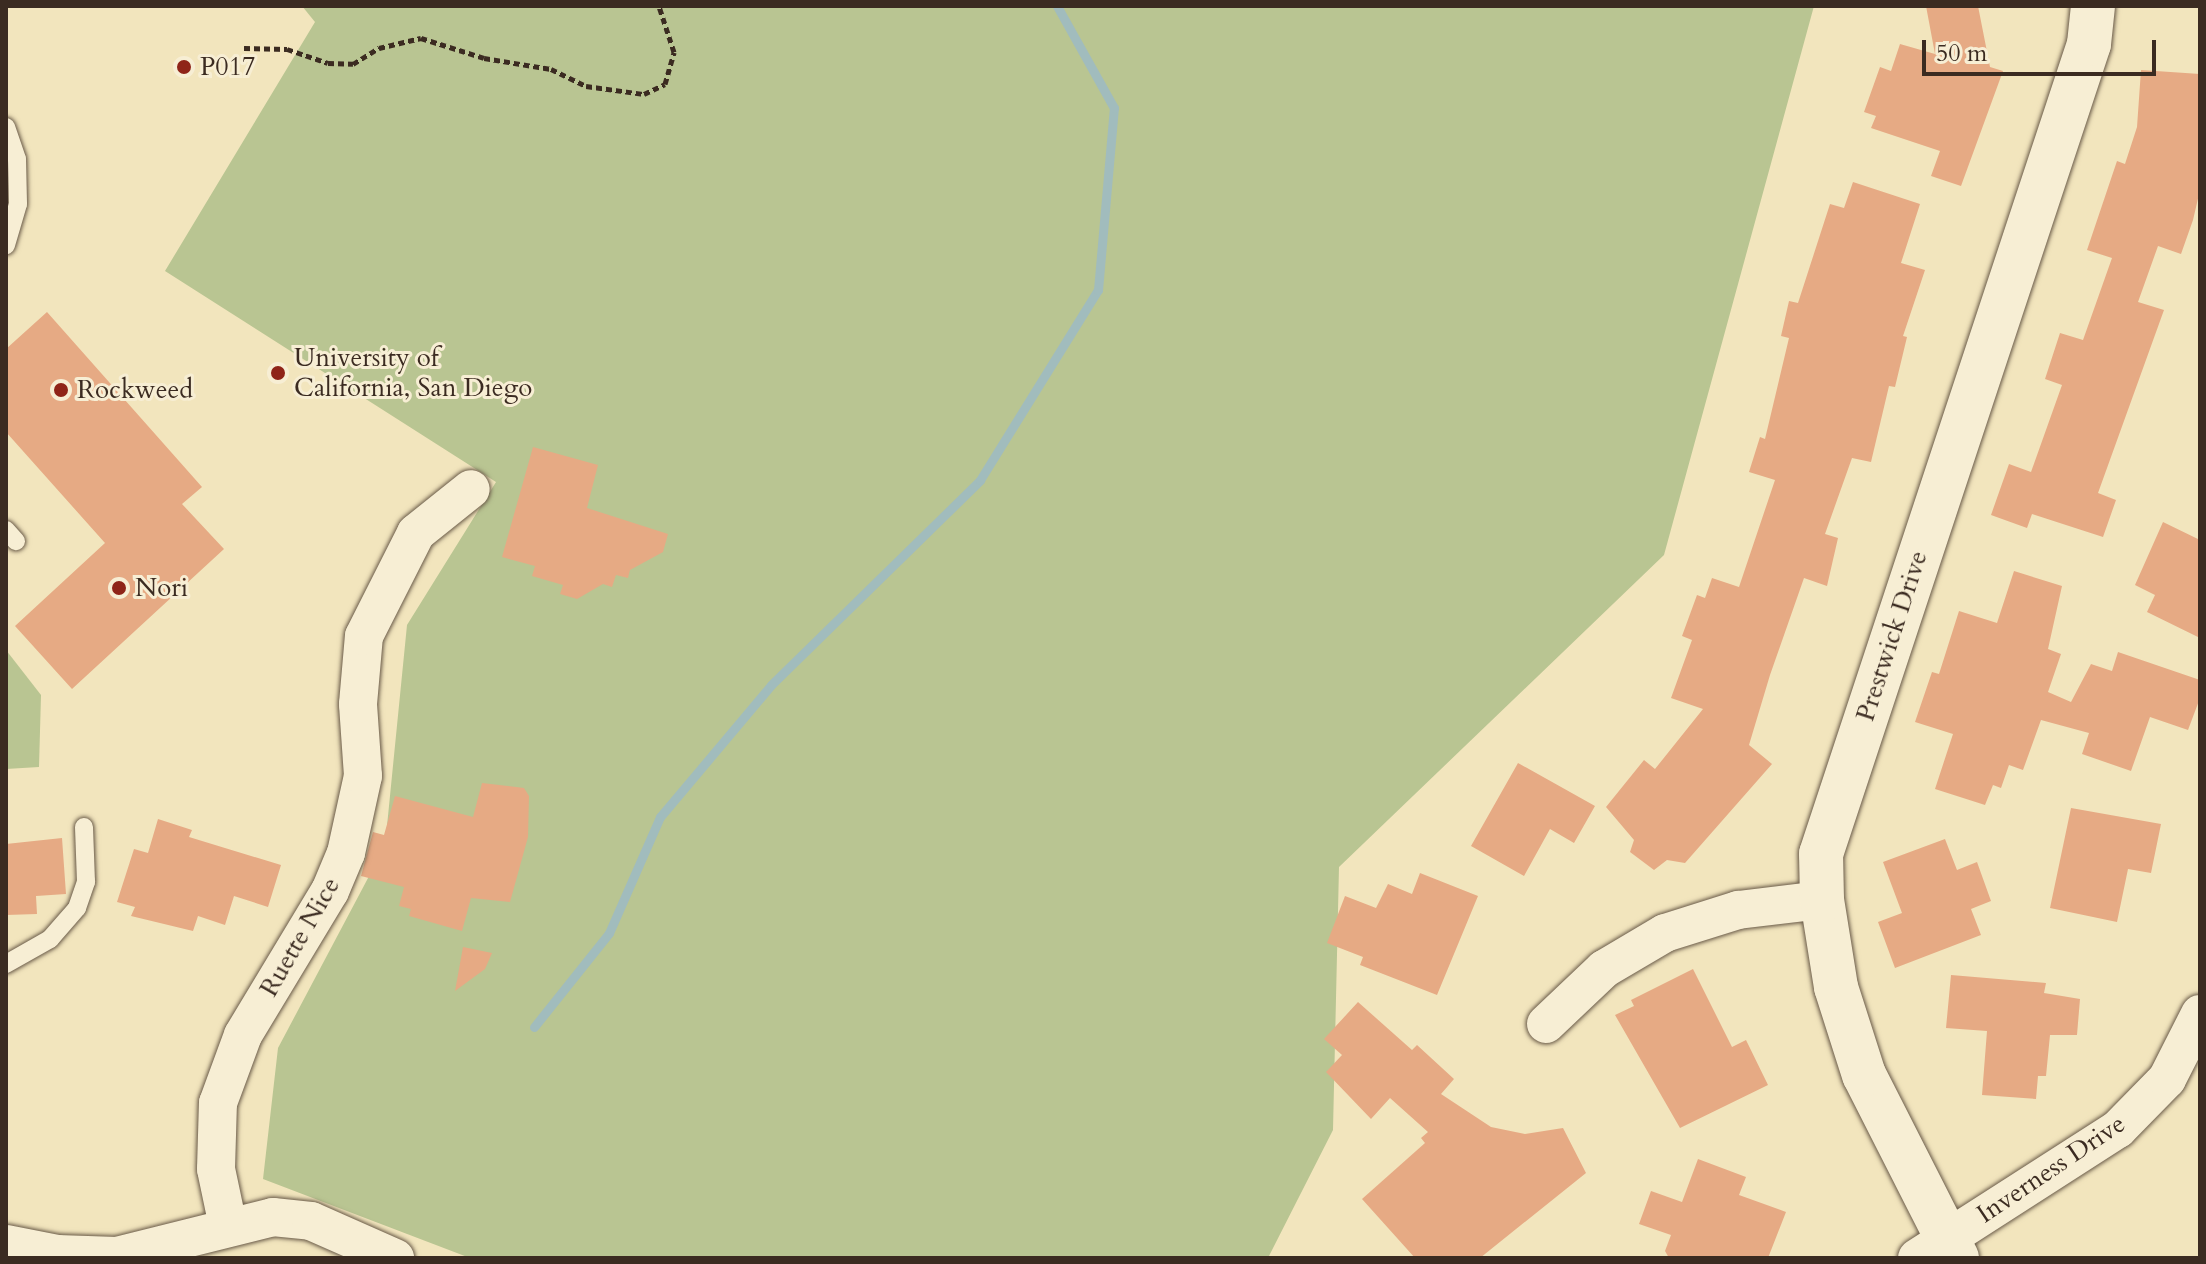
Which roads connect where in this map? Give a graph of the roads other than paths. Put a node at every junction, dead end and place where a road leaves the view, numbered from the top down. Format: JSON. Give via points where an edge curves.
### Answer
{"nodes":[{"id":1,"x":2093,"y":6,"type":"edge"},
{"id":2,"x":6,"y":127,"type":"edge"},
{"id":3,"x":6,"y":245,"type":"edge"},
{"id":4,"x":471,"y":489,"type":"dead end"},
{"id":5,"x":84,"y":827,"type":"dead end"},
{"id":6,"x":1822,"y":900,"type":"junction"},
{"id":7,"x":6,"y":964,"type":"edge"},
{"id":8,"x":2200,"y":1014,"type":"edge"},
{"id":9,"x":1546,"y":1024,"type":"dead end"},
{"id":10,"x":228,"y":1226,"type":"junction"},
{"id":11,"x":6,"y":1244,"type":"edge"},
{"id":12,"x":1941,"y":1251,"type":"edge"},
{"id":13,"x":395,"y":1258,"type":"edge"}],
"edges":[{"from":1,"to":6,"type":"street","name":"Prestwick Drive","via":[[2089,44],[1821,854]]},
{"from":2,"to":3,"type":"lane","via":[[17,159],[18,204]]},
{"from":4,"to":10,"type":"street","name":"Ruette Nice","via":[[416,533],[364,636],[358,704],[363,776],[346,853],[330,891],[243,1035],[218,1103],[216,1169]]},
{"from":5,"to":7,"type":"lane","via":[[86,882],[77,908],[50,939]]},
{"from":6,"to":9,"type":"street","via":[[1738,910],[1665,933],[1604,969]]},
{"from":6,"to":12,"type":"street","name":"Prestwick Drive","via":[[1836,987],[1864,1075]]},
{"from":8,"to":12,"type":"street","name":"Inverness Drive","via":[[2167,1079],[2118,1129]]},
{"from":10,"to":11,"type":"street","via":[[117,1256],[57,1254]]},
{"from":10,"to":13,"type":"street","via":[[273,1217],[311,1221]]}]}
